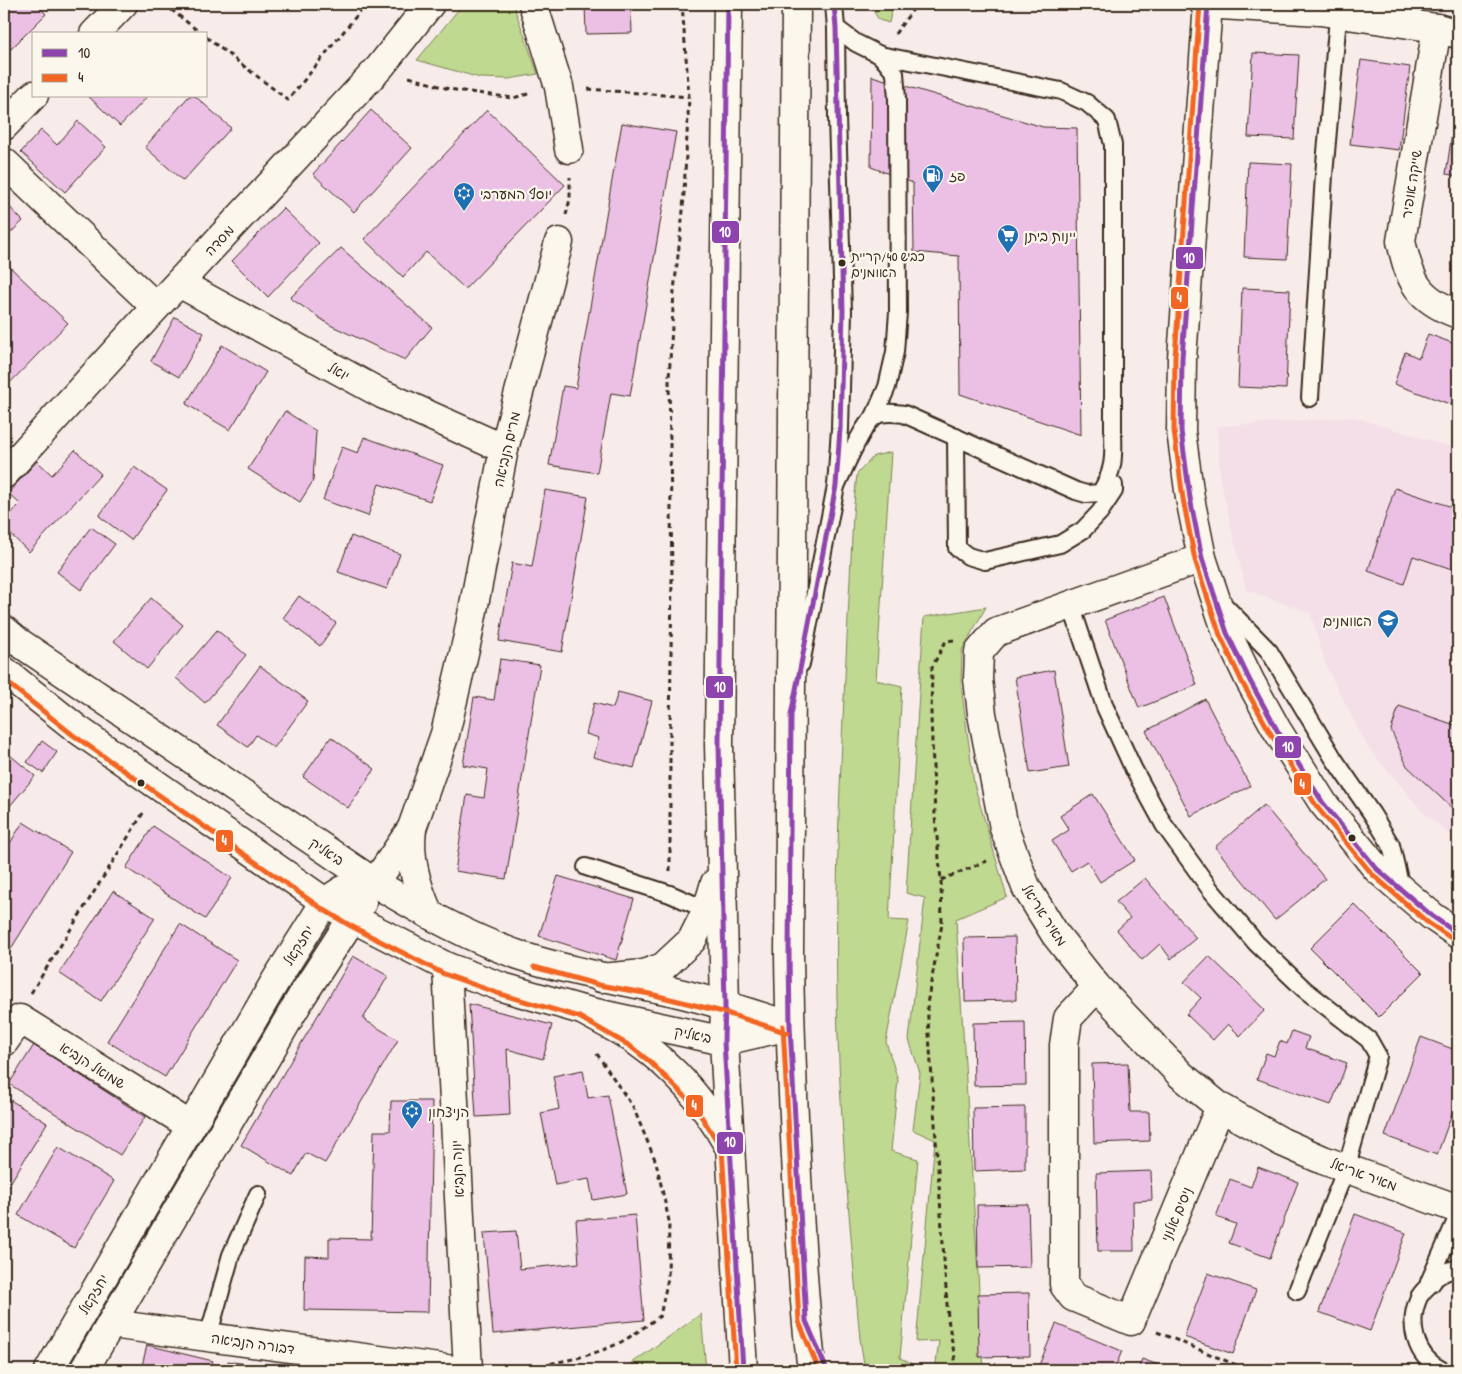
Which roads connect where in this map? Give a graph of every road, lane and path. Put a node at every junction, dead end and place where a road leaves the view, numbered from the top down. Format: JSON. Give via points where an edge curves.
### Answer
{"nodes":[{"id":1,"x":123,"y":4,"type":"edge"},
{"id":2,"x":164,"y":4,"type":"edge"},
{"id":3,"x":366,"y":4,"type":"edge"},
{"id":4,"x":430,"y":4,"type":"edge"},
{"id":5,"x":533,"y":4,"type":"edge"},
{"id":6,"x":682,"y":4,"type":"edge"},
{"id":7,"x":728,"y":4,"type":"edge"},
{"id":8,"x":796,"y":4,"type":"edge"},
{"id":9,"x":834,"y":4,"type":"edge"},
{"id":10,"x":923,"y":4,"type":"edge"},
{"id":11,"x":1204,"y":4,"type":"edge"},
{"id":12,"x":1208,"y":4,"type":"edge"},
{"id":13,"x":1339,"y":8,"type":"edge"},
{"id":14,"x":836,"y":28,"type":"junction"},
{"id":15,"x":1448,"y":31,"type":"edge"},
{"id":16,"x":96,"y":32,"type":"edge"},
{"id":17,"x":199,"y":32,"type":"edge"},
{"id":18,"x":208,"y":39,"type":"edge"},
{"id":19,"x":880,"y":55,"type":"junction"},
{"id":20,"x":32,"y":97,"type":"edge"},
{"id":21,"x":4,"y":126,"type":"edge"},
{"id":22,"x":569,"y":149,"type":"joint"},
{"id":23,"x":4,"y":162,"type":"edge"},
{"id":24,"x":559,"y":242,"type":"joint"},
{"id":25,"x":179,"y":282,"type":"junction"},
{"id":26,"x":156,"y":307,"type":"junction"},
{"id":27,"x":1458,"y":314,"type":"edge"},
{"id":28,"x":1310,"y":398,"type":"dead end"},
{"id":29,"x":874,"y":417,"type":"junction"},
{"id":30,"x":956,"y":437,"type":"junction"},
{"id":31,"x":504,"y":450,"type":"junction"},
{"id":32,"x":1114,"y":461,"type":"junction"},
{"id":33,"x":4,"y":474,"type":"edge"},
{"id":34,"x":836,"y":486,"type":"junction"},
{"id":35,"x":1202,"y":558,"type":"junction"},
{"id":36,"x":1071,"y":605,"type":"junction"},
{"id":37,"x":4,"y":630,"type":"edge"},
{"id":38,"x":996,"y":632,"type":"junction"},
{"id":39,"x":6,"y":676,"type":"edge"},
{"id":40,"x":791,"y":715,"type":"junction"},
{"id":41,"x":160,"y":787,"type":"junction"},
{"id":42,"x":412,"y":828,"type":"junction"},
{"id":43,"x":1012,"y":851,"type":"junction"},
{"id":44,"x":721,"y":865,"type":"junction"},
{"id":45,"x":586,"y":867,"type":"dead end"},
{"id":46,"x":942,"y":880,"type":"junction"},
{"id":47,"x":375,"y":883,"type":"junction"},
{"id":48,"x":670,"y":894,"type":"junction"},
{"id":49,"x":325,"y":902,"type":"junction"},
{"id":50,"x":707,"y":910,"type":"junction"},
{"id":51,"x":429,"y":914,"type":"junction"},
{"id":52,"x":352,"y":918,"type":"junction"},
{"id":53,"x":1458,"y":934,"type":"edge"},
{"id":54,"x":447,"y":967,"type":"junction"},
{"id":55,"x":600,"y":978,"type":"junction"},
{"id":56,"x":1097,"y":987,"type":"junction"},
{"id":57,"x":725,"y":1005,"type":"junction"},
{"id":58,"x":582,"y":1010,"type":"junction"},
{"id":59,"x":20,"y":1019,"type":"junction"},
{"id":60,"x":790,"y":1026,"type":"junction"},
{"id":61,"x":724,"y":1041,"type":"junction"},
{"id":62,"x":4,"y":1042,"type":"edge"},
{"id":63,"x":592,"y":1048,"type":"dead end"},
{"id":64,"x":1220,"y":1107,"type":"junction"},
{"id":65,"x":191,"y":1126,"type":"junction"},
{"id":66,"x":729,"y":1147,"type":"junction"},
{"id":67,"x":1346,"y":1168,"type":"junction"},
{"id":68,"x":258,"y":1194,"type":"dead end"},
{"id":69,"x":1458,"y":1208,"type":"edge"},
{"id":70,"x":1458,"y":1216,"type":"edge"},
{"id":71,"x":1458,"y":1268,"type":"edge"},
{"id":72,"x":1426,"y":1288,"type":"junction"},
{"id":73,"x":1297,"y":1291,"type":"dead end"},
{"id":74,"x":1131,"y":1321,"type":"junction"},
{"id":75,"x":806,"y":1322,"type":"junction"},
{"id":76,"x":111,"y":1324,"type":"junction"},
{"id":77,"x":208,"y":1337,"type":"junction"},
{"id":78,"x":49,"y":1370,"type":"edge"},
{"id":79,"x":84,"y":1370,"type":"edge"},
{"id":80,"x":454,"y":1370,"type":"edge"},
{"id":81,"x":468,"y":1370,"type":"edge"},
{"id":82,"x":491,"y":1370,"type":"edge"},
{"id":83,"x":743,"y":1370,"type":"edge"},
{"id":84,"x":812,"y":1370,"type":"edge"},
{"id":85,"x":828,"y":1370,"type":"edge"},
{"id":86,"x":957,"y":1370,"type":"edge"},
{"id":87,"x":1248,"y":1370,"type":"edge"},
{"id":88,"x":1442,"y":1370,"type":"edge"}],
"edges":[{"from":1,"to":16,"type":"main road"},
{"from":2,"to":17,"type":"path"},
{"from":3,"to":18,"type":"path","via":[[288,100]]},
{"from":4,"to":25,"type":"main road","name":"מסדה","via":[[380,67]]},
{"from":5,"to":22,"type":"main road","via":[[559,87]]},
{"from":6,"to":48,"type":"path","via":[[689,96],[669,379],[672,576]]},
{"from":7,"to":44,"type":"main road","via":[[719,724]]},
{"from":8,"to":40,"type":"main road"},
{"from":9,"to":14,"type":"lane"},
{"from":10,"to":19,"type":"path","via":[[914,8]]},
{"from":11,"to":12,"type":"main road"},
{"from":12,"to":13,"type":"main road"},
{"from":12,"to":35,"type":"main road","via":[[1182,358],[1181,430]]},
{"from":13,"to":15,"type":"main road"},
{"from":13,"to":28,"type":"lane","via":[[1324,175]]},
{"from":14,"to":19,"type":"lane"},
{"from":14,"to":34,"type":"lane","via":[[843,311]]},
{"from":15,"to":27,"type":"main road","name":"שייקה אופיר","via":[[1401,241],[1416,287],[1430,301]]},
{"from":19,"to":29,"type":"lane","via":[[895,73],[897,99],[898,312],[895,352],[887,387]]},
{"from":19,"to":32,"type":"lane","via":[[1061,91],[1087,103],[1107,120],[1113,145]]},
{"from":20,"to":21,"type":"main road"},
{"from":22,"to":24,"type":"path","via":[[570,199]]},
{"from":23,"to":26,"type":"main road"},
{"from":24,"to":31,"type":"main road","name":"מרים הנביאה"},
{"from":25,"to":26,"type":"main road","name":"מסדה"},
{"from":25,"to":31,"type":"main road","name":"יואל","via":[[382,394]]},
{"from":26,"to":33,"type":"main road","name":"מסדה"},
{"from":29,"to":30,"type":"lane","via":[[889,412],[904,414]]},
{"from":29,"to":34,"type":"lane","via":[[859,438]]},
{"from":30,"to":32,"type":"lane","via":[[1086,494],[1100,493],[1109,480]]},
{"from":30,"to":32,"type":"lane","via":[[957,548],[968,556],[985,561],[1060,544],[1083,530],[1114,491]]},
{"from":31,"to":42,"type":"main road","name":"מרים הנביאה","via":[[468,636],[445,734]]},
{"from":34,"to":40,"type":"lane"},
{"from":35,"to":36,"type":"main road","name":"מאיר אריאל"},
{"from":35,"to":53,"type":"main road","via":[[1227,633],[1250,681],[1318,795],[1377,868],[1402,892]]},
{"from":36,"to":38,"type":"main road","name":"מאיר אריאל"},
{"from":36,"to":67,"type":"lane","via":[[1105,708],[1164,825],[1256,943],[1304,989],[1369,1040],[1378,1056]]},
{"from":37,"to":47,"type":"main road","name":"ביאליק"},
{"from":38,"to":43,"type":"main road","name":"מאיר אריאל","via":[[979,652],[978,679],[1004,828]]},
{"from":38,"to":46,"type":"path","via":[[946,641],[932,667],[935,816]]},
{"from":39,"to":41,"type":"main road","name":"ביאליק"},
{"from":40,"to":60,"type":"main road"},
{"from":41,"to":49,"type":"main road","name":"ביאליק"},
{"from":41,"to":59,"type":"path","via":[[34,986]]},
{"from":42,"to":47,"type":"main road","name":"מרים הנביאה"},
{"from":42,"to":51,"type":"main road","via":[[409,844],[415,878]]},
{"from":43,"to":46,"type":"path"},
{"from":43,"to":56,"type":"main road","name":"מאיר אריאל","via":[[1026,887],[1056,934]]},
{"from":44,"to":50,"type":"main road"},
{"from":44,"to":57,"type":"main road"},
{"from":45,"to":48,"type":"lane"},
{"from":46,"to":86,"type":"path","via":[[942,924],[926,1004],[948,1319]]},
{"from":47,"to":49,"type":"main road","name":"יחזקאל","via":[[357,884]]},
{"from":47,"to":51,"type":"main road","name":"ביאליק"},
{"from":47,"to":52,"type":"main road"},
{"from":48,"to":50,"type":"lane"},
{"from":49,"to":52,"type":"main road","name":"ביאליק"},
{"from":49,"to":65,"type":"main road","name":"יחזקאל"},
{"from":50,"to":55,"type":"main road","via":[[692,940],[663,967],[644,974]]},
{"from":51,"to":55,"type":"main road","name":"ביאליק","via":[[494,946]]},
{"from":52,"to":54,"type":"main road","name":"ביאליק"},
{"from":52,"to":76,"type":"main road","via":[[297,1005]]},
{"from":54,"to":58,"type":"main road","name":"ביאליק","via":[[502,988]]},
{"from":54,"to":81,"type":"main road","name":"יונה הנביא"},
{"from":55,"to":57,"type":"main road","name":"ביאליק"},
{"from":56,"to":64,"type":"main road","name":"מאיר אריאל","via":[[1181,1076]]},
{"from":56,"to":74,"type":"main road","via":[[1068,1018],[1064,1045],[1064,1286],[1073,1297]]},
{"from":57,"to":60,"type":"main road","name":"ביאליק"},
{"from":57,"to":61,"type":"main road"},
{"from":58,"to":61,"type":"main road","name":"ביאליק"},
{"from":58,"to":66,"type":"main road","via":[[654,1055],[700,1100]]},
{"from":59,"to":62,"type":"main road"},
{"from":59,"to":65,"type":"main road","name":"שמואל הנביא"},
{"from":60,"to":61,"type":"main road","name":"ביאליק"},
{"from":60,"to":75,"type":"main road"},
{"from":61,"to":66,"type":"main road"},
{"from":63,"to":82,"type":"path","via":[[633,1107],[656,1162],[669,1221],[668,1278],[660,1316],[621,1342],[580,1358]]},
{"from":64,"to":67,"type":"main road","name":"מאיר אריאל","via":[[1282,1142]]},
{"from":64,"to":74,"type":"main road","name":"ניסים אלוני"},
{"from":65,"to":78,"type":"main road","name":"יחזקאל"},
{"from":66,"to":83,"type":"main road"},
{"from":67,"to":69,"type":"main road","name":"מאיר אריאל"},
{"from":67,"to":73,"type":"lane"},
{"from":68,"to":77,"type":"lane","via":[[231,1255]]},
{"from":70,"to":72,"type":"lane"},
{"from":71,"to":72,"type":"lane","via":[[1440,1275]]},
{"from":72,"to":88,"type":"lane","via":[[1413,1314],[1414,1333],[1420,1351],[1433,1366]]},
{"from":74,"to":87,"type":"path"},
{"from":75,"to":84,"type":"main road"},
{"from":75,"to":85,"type":"main road"},
{"from":76,"to":77,"type":"main road","name":"דבורה הנביאה"},
{"from":76,"to":79,"type":"main road"},
{"from":77,"to":80,"type":"main road","name":"דבורה הנביאה"}]}
